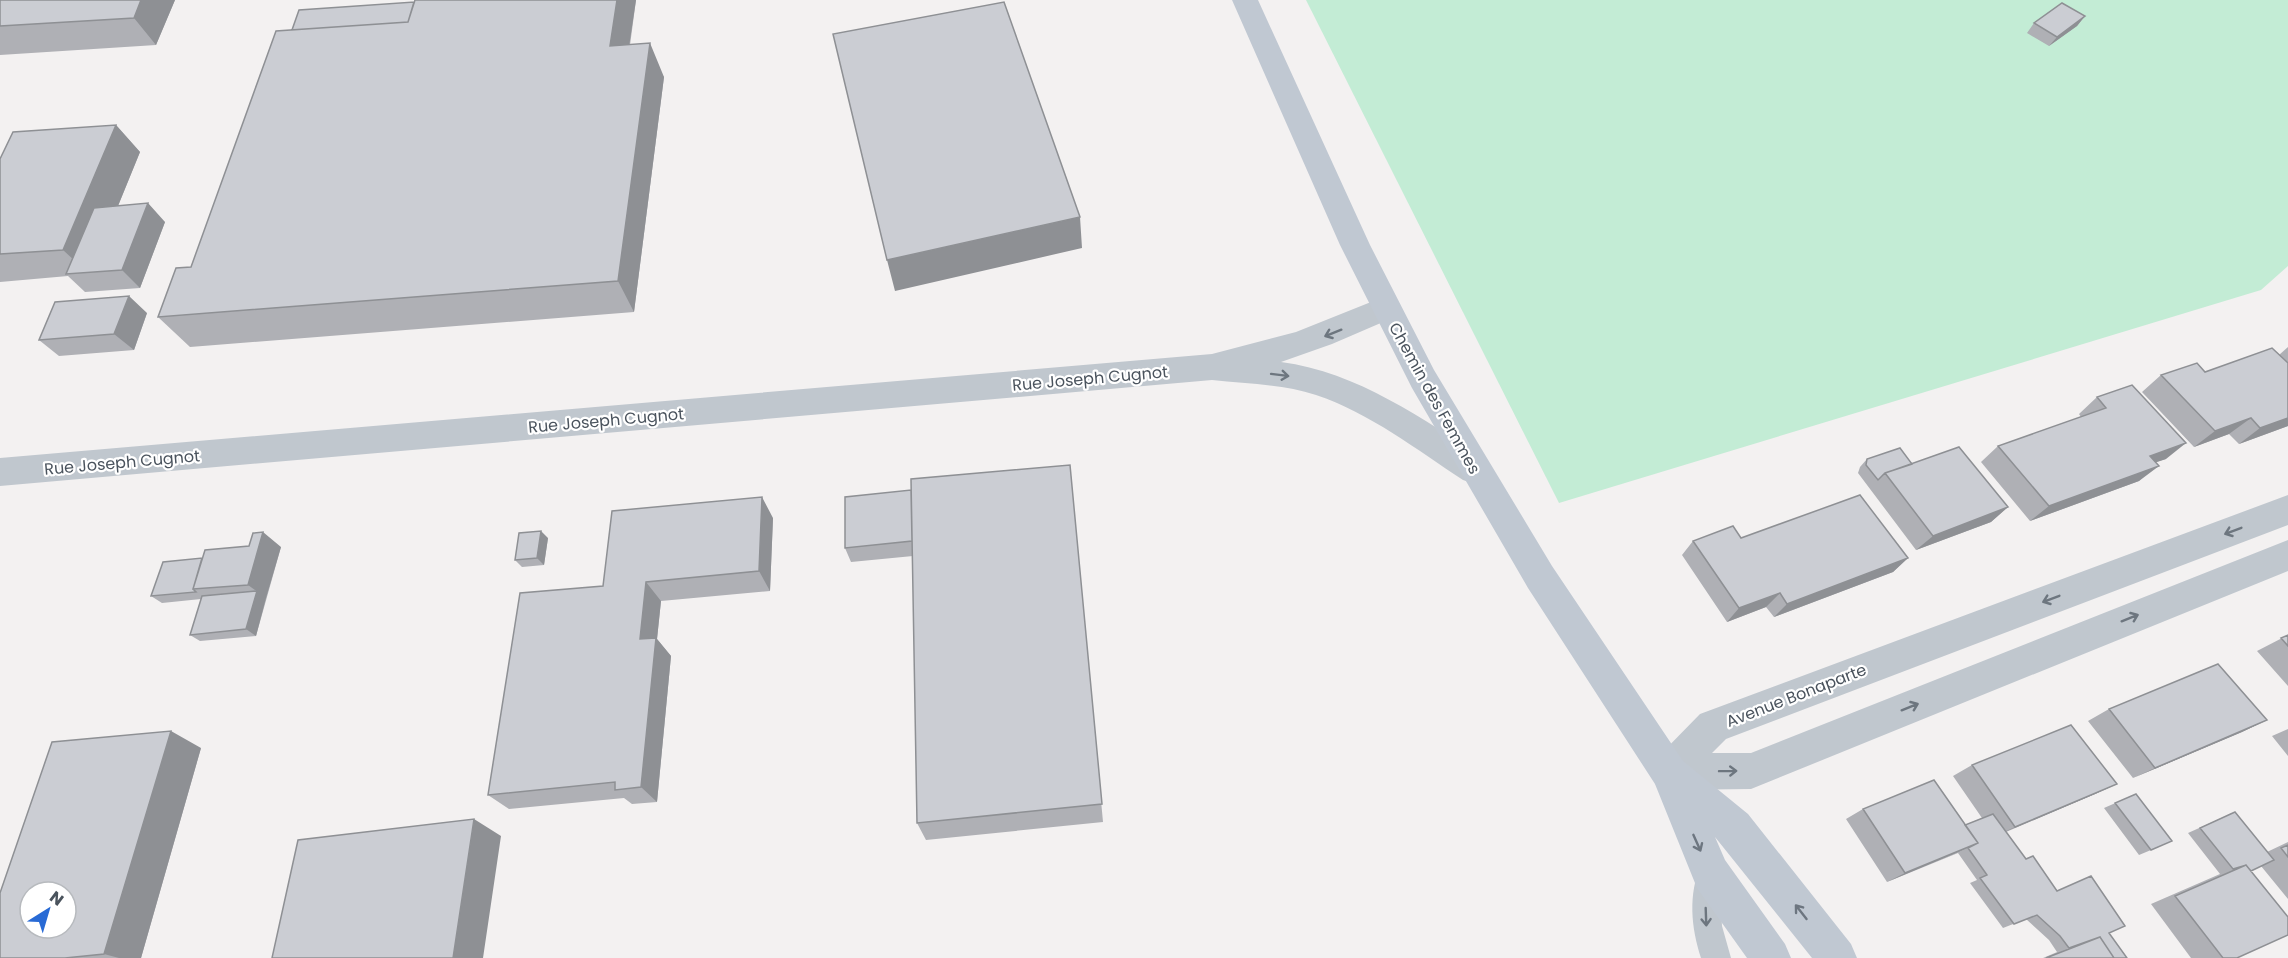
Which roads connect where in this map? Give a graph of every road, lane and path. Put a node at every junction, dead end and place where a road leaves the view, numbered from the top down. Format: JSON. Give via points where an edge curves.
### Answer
{"nodes":[{"id":1,"x":1245,"y":0,"type":"edge"},
{"id":2,"x":1386,"y":308,"type":"junction"},
{"id":3,"x":1212,"y":367,"type":"junction"},
{"id":4,"x":1475,"y":470,"type":"junction"},
{"id":5,"x":0,"y":472,"type":"edge"},
{"id":6,"x":2288,"y":510,"type":"edge"},
{"id":7,"x":2288,"y":555,"type":"edge"},
{"id":8,"x":1669,"y":772,"type":"junction"},
{"id":9,"x":1711,"y":874,"type":"junction"},
{"id":10,"x":1716,"y":958,"type":"edge"},
{"id":11,"x":1771,"y":958,"type":"edge"},
{"id":12,"x":1837,"y":958,"type":"edge"}],
"edges":[{"from":1,"to":2,"type":"street","name":"Chemin des Femmes"},
{"from":2,"to":3,"type":"street","name":"Rue Joseph Cugnot","one_way":true,"via":[[1333,333],[1281,351]]},
{"from":2,"to":4,"type":"street","name":"Chemin des Femmes"},
{"from":3,"to":4,"type":"street","name":"Rue Joseph Cugnot","one_way":true,"via":[[1290,376],[1329,386],[1377,410]]},
{"from":3,"to":5,"type":"street","name":"Rue Joseph Cugnot"},
{"from":4,"to":8,"type":"street","name":"Chemin des Femmes","via":[[1540,577]]},
{"from":6,"to":8,"type":"street","name":"Avenue Bonaparte","one_way":true,"via":[[1713,726]]},
{"from":8,"to":7,"type":"street","one_way":true,"via":[[1751,771]]},
{"from":8,"to":9,"type":"street","name":"Chemin des Femmes","one_way":true},
{"from":12,"to":8,"type":"street","name":"Chemin des Femmes","one_way":true,"via":[[1734,828]]},
{"from":9,"to":10,"type":"lane","one_way":true,"via":[[1706,903],[1707,933]]},
{"from":9,"to":11,"type":"street","name":"Chemin des Femmes"}]}
